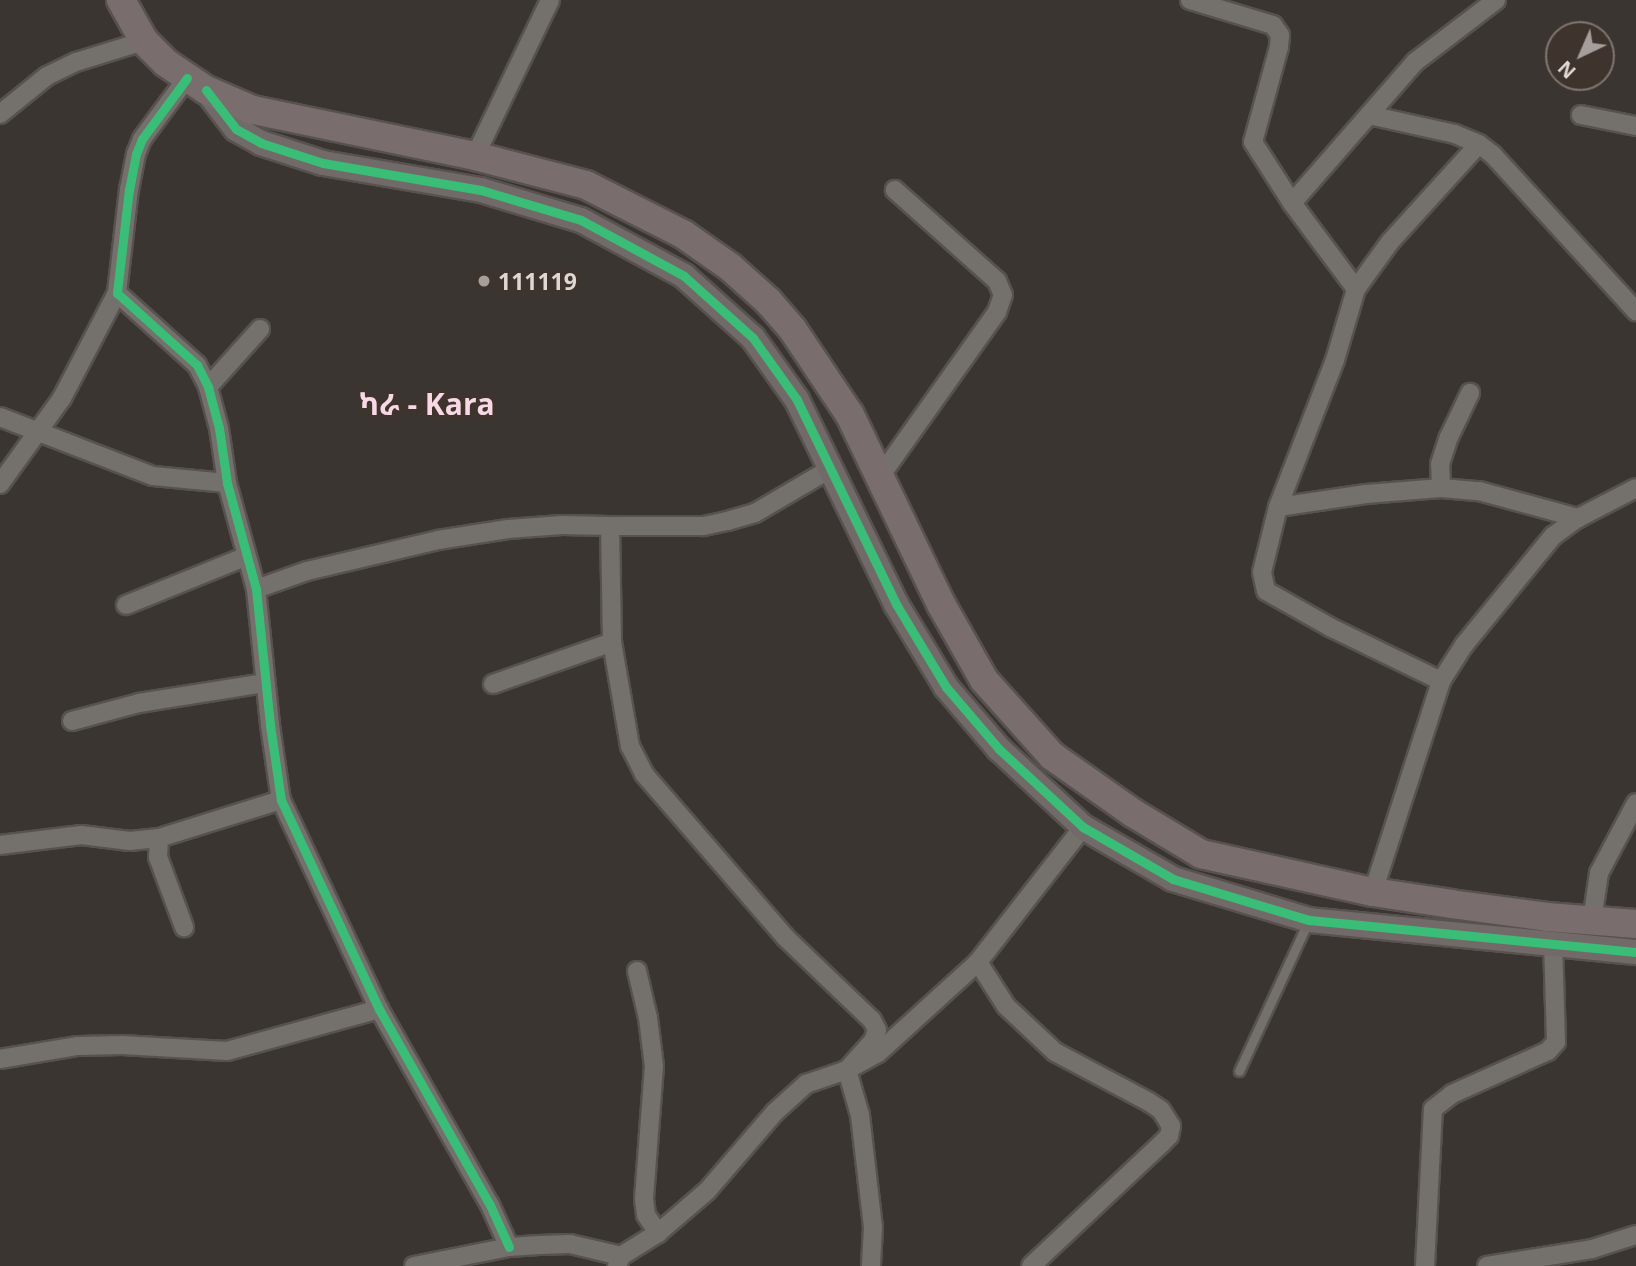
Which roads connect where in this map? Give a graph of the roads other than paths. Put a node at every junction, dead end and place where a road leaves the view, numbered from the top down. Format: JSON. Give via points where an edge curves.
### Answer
{"nodes":[{"id":1,"x":121,"y":0,"type":"edge"},
{"id":2,"x":550,"y":0,"type":"edge"},
{"id":3,"x":1189,"y":0,"type":"edge"},
{"id":4,"x":1496,"y":0,"type":"edge"},
{"id":5,"x":1236,"y":8,"type":"edge"},
{"id":6,"x":144,"y":41,"type":"junction"},
{"id":7,"x":196,"y":84,"type":"junction"},
{"id":8,"x":0,"y":114,"type":"edge"},
{"id":9,"x":1368,"y":115,"type":"junction"},
{"id":10,"x":1581,"y":115,"type":"dead end"},
{"id":11,"x":1636,"y":126,"type":"edge"},
{"id":12,"x":1479,"y":144,"type":"junction"},
{"id":13,"x":475,"y":156,"type":"junction"},
{"id":14,"x":895,"y":190,"type":"dead end"},
{"id":15,"x":1292,"y":203,"type":"junction"},
{"id":16,"x":1356,"y":289,"type":"junction"},
{"id":17,"x":117,"y":293,"type":"junction"},
{"id":18,"x":1636,"y":311,"type":"edge"},
{"id":19,"x":260,"y":330,"type":"dead end"},
{"id":20,"x":208,"y":387,"type":"junction"},
{"id":21,"x":1470,"y":393,"type":"dead end"},
{"id":22,"x":0,"y":417,"type":"edge"},
{"id":23,"x":35,"y":432,"type":"junction"},
{"id":24,"x":830,"y":469,"type":"junction"},
{"id":25,"x":879,"y":478,"type":"junction"},
{"id":26,"x":227,"y":482,"type":"junction"},
{"id":27,"x":0,"y":484,"type":"edge"},
{"id":28,"x":1441,"y":488,"type":"junction"},
{"id":29,"x":1636,"y":488,"type":"edge"},
{"id":30,"x":1278,"y":507,"type":"junction"},
{"id":31,"x":1578,"y":518,"type":"junction"},
{"id":32,"x":610,"y":526,"type":"junction"},
{"id":33,"x":246,"y":557,"type":"junction"},
{"id":34,"x":256,"y":589,"type":"junction"},
{"id":35,"x":126,"y":605,"type":"dead end"},
{"id":36,"x":612,"y":642,"type":"junction"},
{"id":37,"x":1441,"y":681,"type":"junction"},
{"id":38,"x":265,"y":683,"type":"junction"},
{"id":39,"x":493,"y":684,"type":"dead end"},
{"id":40,"x":72,"y":721,"type":"dead end"},
{"id":41,"x":281,"y":800,"type":"junction"},
{"id":42,"x":1636,"y":803,"type":"edge"},
{"id":43,"x":1083,"y":827,"type":"junction"},
{"id":44,"x":159,"y":838,"type":"junction"},
{"id":45,"x":0,"y":845,"type":"edge"},
{"id":46,"x":1373,"y":892,"type":"junction"},
{"id":47,"x":1309,"y":920,"type":"junction"},
{"id":48,"x":1592,"y":920,"type":"junction"},
{"id":49,"x":1636,"y":923,"type":"edge"},
{"id":50,"x":184,"y":927,"type":"dead end"},
{"id":51,"x":1553,"y":942,"type":"junction"},
{"id":52,"x":1636,"y":952,"type":"edge"},
{"id":53,"x":978,"y":962,"type":"junction"},
{"id":54,"x":637,"y":971,"type":"dead end"},
{"id":55,"x":379,"y":1009,"type":"junction"},
{"id":56,"x":0,"y":1059,"type":"edge"},
{"id":57,"x":847,"y":1070,"type":"junction"},
{"id":58,"x":1239,"y":1071,"type":"dead end"},
{"id":59,"x":657,"y":1233,"type":"junction"},
{"id":60,"x":1636,"y":1235,"type":"edge"},
{"id":61,"x":509,"y":1247,"type":"junction"},
{"id":62,"x":1592,"y":1248,"type":"junction"},
{"id":63,"x":619,"y":1261,"type":"edge"},
{"id":64,"x":414,"y":1266,"type":"edge"},
{"id":65,"x":871,"y":1266,"type":"edge"},
{"id":66,"x":1031,"y":1266,"type":"edge"},
{"id":67,"x":1425,"y":1266,"type":"edge"},
{"id":68,"x":1487,"y":1266,"type":"edge"},
{"id":69,"x":1586,"y":1266,"type":"edge"}],
"edges":[{"from":1,"to":6,"type":"main road"},
{"from":2,"to":13,"type":"street"},
{"from":3,"to":5,"type":"street"},
{"from":4,"to":9,"type":"street","via":[[1415,62]]},
{"from":5,"to":15,"type":"street","via":[[1273,25],[1279,35],[1253,142]]},
{"from":6,"to":7,"type":"main road"},
{"from":6,"to":8,"type":"street","via":[[47,76]]},
{"from":7,"to":13,"type":"main road","via":[[253,110]]},
{"from":7,"to":17,"type":"street","via":[[142,139],[136,154]]},
{"from":7,"to":24,"type":"street","via":[[236,129],[261,143],[323,163],[481,190],[581,220],[684,276],[753,338],[797,400]]},
{"from":9,"to":12,"type":"street","via":[[1455,134]]},
{"from":9,"to":15,"type":"street"},
{"from":10,"to":11,"type":"street"},
{"from":12,"to":16,"type":"street","via":[[1390,242]]},
{"from":12,"to":18,"type":"street"},
{"from":13,"to":25,"type":"main road","via":[[586,185],[683,234],[730,267],[793,330],[850,415]]},
{"from":14,"to":25,"type":"street","via":[[998,281],[1003,296],[998,312]]},
{"from":15,"to":16,"type":"street"},
{"from":16,"to":30,"type":"street","via":[[1335,360]]},
{"from":17,"to":20,"type":"street","via":[[197,365]]},
{"from":17,"to":23,"type":"street","via":[[62,398]]},
{"from":19,"to":20,"type":"street"},
{"from":20,"to":26,"type":"street"},
{"from":21,"to":28,"type":"street","via":[[1440,464]]},
{"from":22,"to":23,"type":"street"},
{"from":23,"to":26,"type":"street","via":[[153,476]]},
{"from":23,"to":27,"type":"street"},
{"from":24,"to":32,"type":"street","via":[[755,513],[727,521],[703,526]]},
{"from":24,"to":43,"type":"street","via":[[895,604],[946,687],[999,749]]},
{"from":25,"to":46,"type":"main road","via":[[984,680],[1052,756],[1201,854]]},
{"from":26,"to":33,"type":"street"},
{"from":28,"to":30,"type":"street"},
{"from":28,"to":31,"type":"street","via":[[1479,491]]},
{"from":29,"to":31,"type":"street"},
{"from":30,"to":37,"type":"street","via":[[1262,572],[1266,591]]},
{"from":31,"to":37,"type":"street","via":[[1553,536],[1464,645]]},
{"from":32,"to":34,"type":"street","via":[[508,529],[438,540],[319,568]]},
{"from":32,"to":36,"type":"street"},
{"from":33,"to":34,"type":"street"},
{"from":33,"to":35,"type":"street"},
{"from":34,"to":38,"type":"street"},
{"from":36,"to":39,"type":"street"},
{"from":36,"to":57,"type":"street","via":[[630,746],[644,774],[785,937],[872,1020],[877,1030],[873,1041]]},
{"from":37,"to":46,"type":"street"},
{"from":38,"to":40,"type":"street","via":[[139,703]]},
{"from":38,"to":41,"type":"street"},
{"from":41,"to":44,"type":"street"},
{"from":41,"to":55,"type":"street"},
{"from":42,"to":48,"type":"street","via":[[1599,873]]},
{"from":43,"to":47,"type":"street","via":[[1173,879]]},
{"from":43,"to":53,"type":"street"},
{"from":44,"to":45,"type":"street","via":[[130,841],[81,835]]},
{"from":44,"to":50,"type":"street","via":[[158,856]]},
{"from":46,"to":48,"type":"main road"},
{"from":47,"to":51,"type":"street"},
{"from":47,"to":58,"type":"lane"},
{"from":48,"to":49,"type":"main road"},
{"from":51,"to":52,"type":"street"},
{"from":51,"to":67,"type":"street","via":[[1556,1042],[1548,1051],[1452,1094],[1433,1108]]},
{"from":53,"to":57,"type":"street","via":[[887,1046]]},
{"from":53,"to":66,"type":"street","via":[[1006,1006],[1055,1052],[1149,1102],[1171,1126],[1169,1136]]},
{"from":54,"to":59,"type":"street","via":[[654,1066],[644,1199],[646,1215]]},
{"from":55,"to":56,"type":"street","via":[[227,1051],[78,1046]]},
{"from":55,"to":61,"type":"street"},
{"from":57,"to":59,"type":"street","via":[[806,1084],[775,1112],[707,1191]]},
{"from":57,"to":65,"type":"street","via":[[860,1115],[873,1227]]},
{"from":59,"to":63,"type":"street"},
{"from":60,"to":62,"type":"street"},
{"from":61,"to":63,"type":"street","via":[[570,1244]]},
{"from":61,"to":64,"type":"street"},
{"from":62,"to":68,"type":"street"},
{"from":62,"to":69,"type":"street"}]}
